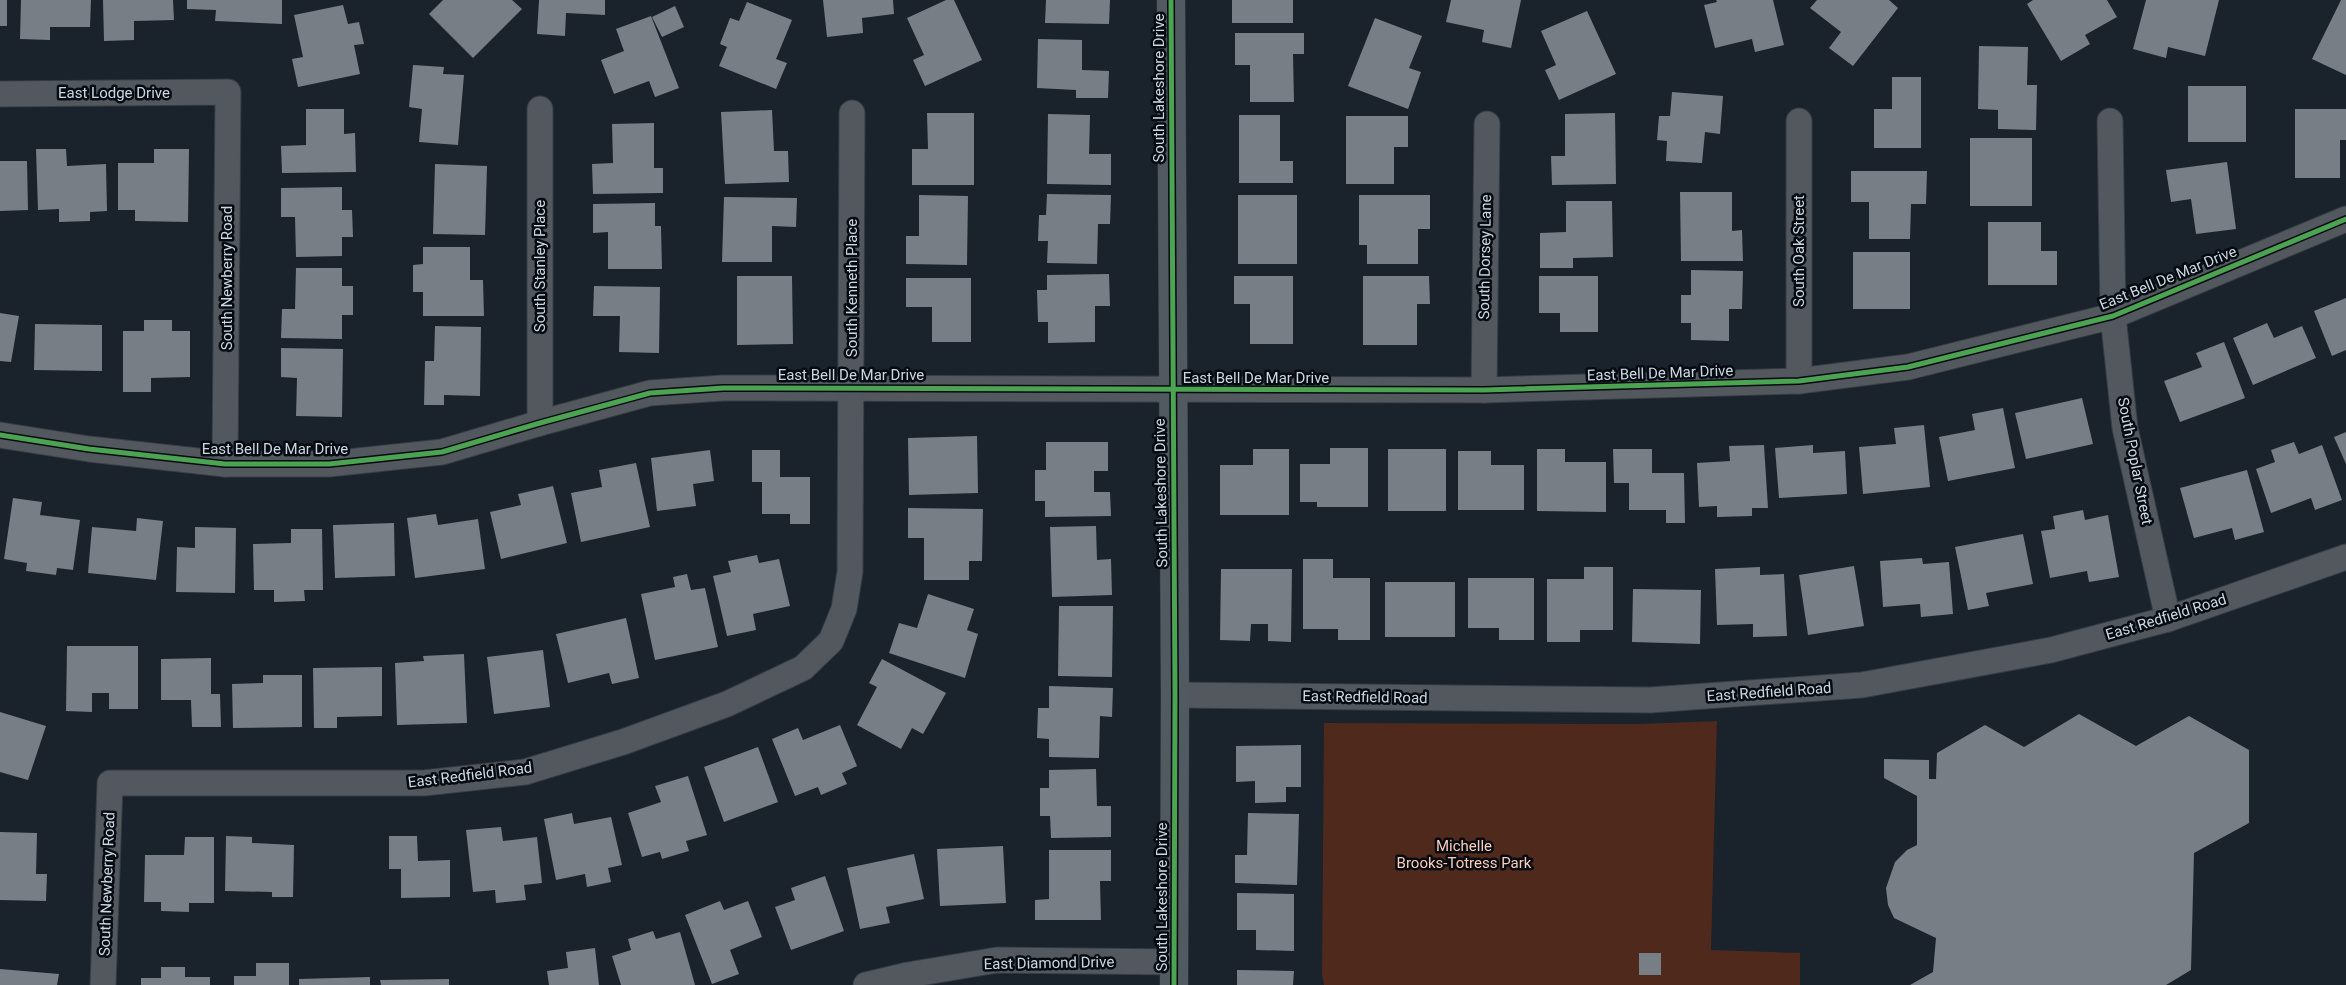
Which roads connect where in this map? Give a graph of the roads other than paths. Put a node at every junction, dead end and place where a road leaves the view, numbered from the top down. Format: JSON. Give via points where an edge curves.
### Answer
{"nodes":[{"id":1,"x":1171,"y":0,"type":"edge"},
{"id":2,"x":228,"y":92,"type":"joint"},
{"id":3,"x":0,"y":94,"type":"edge"},
{"id":4,"x":540,"y":110,"type":"dead end"},
{"id":5,"x":852,"y":113,"type":"dead end"},
{"id":6,"x":1799,"y":121,"type":"dead end"},
{"id":7,"x":2110,"y":121,"type":"dead end"},
{"id":8,"x":1487,"y":124,"type":"dead end"},
{"id":9,"x":2346,"y":219,"type":"edge"},
{"id":10,"x":2113,"y":316,"type":"junction"},
{"id":11,"x":1799,"y":382,"type":"junction"},
{"id":12,"x":852,"y":387,"type":"junction"},
{"id":13,"x":1172,"y":390,"type":"junction"},
{"id":14,"x":1484,"y":390,"type":"junction"},
{"id":15,"x":540,"y":423,"type":"junction"},
{"id":16,"x":0,"y":435,"type":"edge"},
{"id":17,"x":225,"y":464,"type":"junction"},
{"id":18,"x":2346,"y":557,"type":"edge"},
{"id":19,"x":2168,"y":619,"type":"junction"},
{"id":20,"x":831,"y":641,"type":"joint"},
{"id":21,"x":1175,"y":695,"type":"junction"},
{"id":22,"x":110,"y":783,"type":"joint"},
{"id":23,"x":1174,"y":973,"type":"edge"},
{"id":24,"x":103,"y":985,"type":"edge"},
{"id":25,"x":866,"y":985,"type":"edge"}],
"edges":[{"from":1,"to":13,"type":"street","name":"South Lakeshore Drive"},
{"from":2,"to":3,"type":"street","name":"East Lodge Drive"},
{"from":2,"to":17,"type":"street","name":"South Newberry Road"},
{"from":4,"to":15,"type":"street","name":"South Stanley Place"},
{"from":5,"to":12,"type":"street","name":"South Kenneth Place"},
{"from":6,"to":11,"type":"street","name":"South Oak Street"},
{"from":7,"to":10,"type":"street","name":"South Poplar Street"},
{"from":8,"to":14,"type":"street","name":"South Dorsey Lane"},
{"from":9,"to":10,"type":"street","name":"East Bell De Mar Drive"},
{"from":10,"to":11,"type":"street","name":"East Bell De Mar Drive","via":[[1908,367]]},
{"from":10,"to":19,"type":"street","name":"South Poplar Street","via":[[2125,428]]},
{"from":11,"to":14,"type":"street","name":"East Bell De Mar Drive"},
{"from":12,"to":13,"type":"street","name":"East Bell De Mar Drive"},
{"from":12,"to":15,"type":"street","name":"East Bell De Mar Drive","via":[[723,388],[650,393]]},
{"from":12,"to":20,"type":"street","name":"South Kenneth Place","via":[[850,572],[844,609]]},
{"from":13,"to":14,"type":"street","name":"East Bell De Mar Drive"},
{"from":13,"to":21,"type":"street","name":"South Lakeshore Drive"},
{"from":15,"to":17,"type":"street","name":"East Bell De Mar Drive","via":[[442,452],[329,464]]},
{"from":16,"to":17,"type":"street","name":"East Bell De Mar Drive","via":[[89,450]]},
{"from":18,"to":19,"type":"street","name":"East Redfield Road"},
{"from":19,"to":21,"type":"street","name":"East Redfield Road","via":[[2051,650],[1862,685],[1650,700]]},
{"from":20,"to":22,"type":"street","name":"East Redfield Road","via":[[803,668],[727,704],[623,742],[525,772],[424,783]]},
{"from":21,"to":23,"type":"street","name":"South Lakeshore Drive"},
{"from":22,"to":24,"type":"street","name":"South Newberry Road"},
{"from":23,"to":25,"type":"street","name":"East Diamond Drive","via":[[997,960]]}]}
